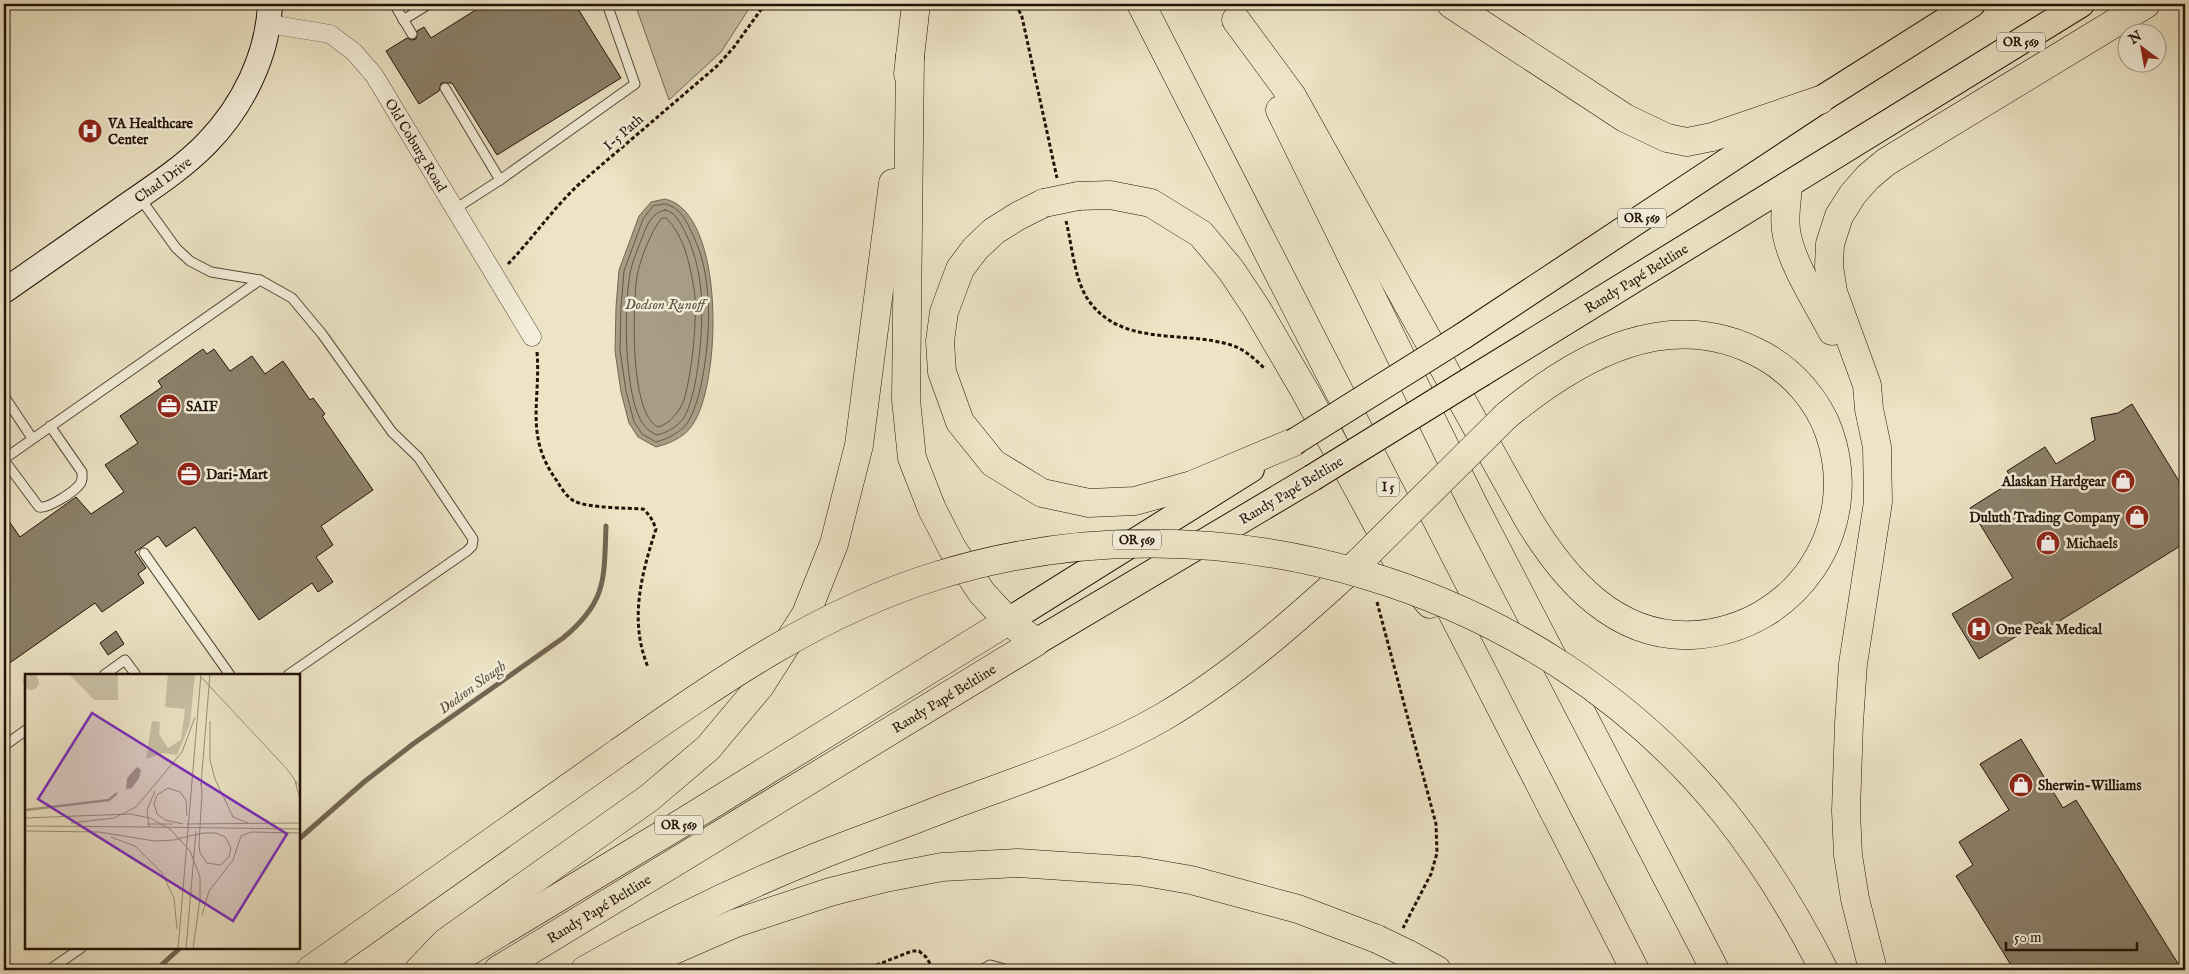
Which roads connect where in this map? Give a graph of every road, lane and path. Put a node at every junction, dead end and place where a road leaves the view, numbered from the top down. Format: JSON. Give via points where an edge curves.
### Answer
{"nodes":[{"id":1,"x":394,"y":4,"type":"edge"},
{"id":2,"x":429,"y":4,"type":"edge"},
{"id":3,"x":607,"y":4,"type":"edge"},
{"id":4,"x":765,"y":4,"type":"edge"},
{"id":5,"x":916,"y":4,"type":"edge"},
{"id":6,"x":1141,"y":4,"type":"edge"},
{"id":7,"x":1451,"y":4,"type":"edge"},
{"id":8,"x":1972,"y":4,"type":"edge"},
{"id":9,"x":2081,"y":4,"type":"edge"},
{"id":10,"x":2146,"y":4,"type":"edge"},
{"id":11,"x":1232,"y":12,"type":"edge"},
{"id":12,"x":269,"y":14,"type":"edge"},
{"id":13,"x":403,"y":20,"type":"junction"},
{"id":14,"x":412,"y":34,"type":"dead end"},
{"id":15,"x":910,"y":56,"type":"junction"},
{"id":16,"x":445,"y":88,"type":"dead end"},
{"id":17,"x":1820,"y":100,"type":"junction"},
{"id":18,"x":500,"y":180,"type":"junction"},
{"id":19,"x":1788,"y":186,"type":"junction"},
{"id":20,"x":139,"y":197,"type":"junction"},
{"id":21,"x":455,"y":209,"type":"junction"},
{"id":22,"x":495,"y":277,"type":"junction"},
{"id":23,"x":260,"y":280,"type":"junction"},
{"id":24,"x":4,"y":291,"type":"edge"},
{"id":25,"x":532,"y":337,"type":"joint"},
{"id":26,"x":4,"y":396,"type":"edge"},
{"id":27,"x":1869,"y":409,"type":"junction"},
{"id":28,"x":50,"y":426,"type":"junction"},
{"id":29,"x":32,"y":438,"type":"junction"},
{"id":30,"x":1294,"y":442,"type":"junction"},
{"id":31,"x":4,"y":459,"type":"edge"},
{"id":32,"x":144,"y":553,"type":"dead end"},
{"id":33,"x":1008,"y":621,"type":"junction"},
{"id":34,"x":1036,"y":642,"type":"junction"},
{"id":35,"x":1475,"y":657,"type":"junction"},
{"id":36,"x":648,"y":667,"type":"dead end"},
{"id":37,"x":105,"y":674,"type":"edge"},
{"id":38,"x":135,"y":674,"type":"edge"},
{"id":39,"x":229,"y":674,"type":"edge"},
{"id":40,"x":289,"y":674,"type":"edge"},
{"id":41,"x":25,"y":731,"type":"edge"},
{"id":42,"x":4,"y":746,"type":"edge"},
{"id":43,"x":80,"y":949,"type":"edge"},
{"id":44,"x":49,"y":970,"type":"edge"},
{"id":45,"x":310,"y":970,"type":"edge"},
{"id":46,"x":419,"y":970,"type":"edge"},
{"id":47,"x":438,"y":970,"type":"edge"},
{"id":48,"x":498,"y":970,"type":"edge"},
{"id":49,"x":585,"y":970,"type":"edge"},
{"id":50,"x":628,"y":970,"type":"edge"},
{"id":51,"x":864,"y":970,"type":"edge"},
{"id":52,"x":934,"y":970,"type":"edge"},
{"id":53,"x":981,"y":970,"type":"edge"},
{"id":54,"x":1009,"y":970,"type":"edge"},
{"id":55,"x":1437,"y":970,"type":"edge"},
{"id":56,"x":1635,"y":970,"type":"edge"},
{"id":57,"x":1715,"y":970,"type":"edge"},
{"id":58,"x":1824,"y":970,"type":"edge"},
{"id":59,"x":1873,"y":970,"type":"edge"}],
"edges":[{"from":1,"to":13,"type":"lane"},
{"from":2,"to":13,"type":"lane"},
{"from":3,"to":18,"type":"lane","via":[[635,84]]},
{"from":4,"to":22,"type":"path","name":"I-5 Path","via":[[717,66],[577,186]]},
{"from":5,"to":15,"type":"highway"},
{"from":6,"to":35,"type":"highway","number":"I 5"},
{"from":7,"to":17,"type":"highway","via":[[1625,118],[1667,138],[1687,142],[1712,138]]},
{"from":8,"to":17,"type":"main road","number":"OR 569"},
{"from":9,"to":19,"type":"main road","name":"Randy Papé Beltline","number":"OR 569"},
{"from":10,"to":27,"type":"highway","via":[[1886,162],[1853,194],[1839,216],[1830,244],[1829,266],[1836,300],[1867,385]]},
{"from":11,"to":49,"type":"highway","bridge":true,"via":[[1292,96],[1536,534],[1583,592],[1616,616],[1638,626],[1672,633],[1704,634],[1750,621],[1790,596],[1809,574],[1826,543],[1835,510],[1837,479],[1829,432],[1812,400],[1772,360],[1745,346],[1696,334],[1642,339],[1610,350],[1562,374],[1506,416],[1357,564],[1264,647],[1161,718],[1075,758],[819,856],[737,892]]},
{"from":11,"to":57,"type":"highway","via":[[1472,502]]},
{"from":12,"to":20,"type":"street","name":"Chad Drive","via":[[259,60],[227,119],[207,144],[178,170]]},
{"from":12,"to":21,"type":"street","name":"Old Coburg Road","via":[[330,34],[354,52],[374,76]]},
{"from":13,"to":14,"type":"lane"},
{"from":15,"to":33,"type":"highway","via":[[906,400],[912,458],[952,548],[982,593]]},
{"from":15,"to":46,"type":"highway","via":[[860,445],[834,544],[806,614],[760,686],[708,748],[649,798],[446,942]]},
{"from":16,"to":18,"type":"lane"},
{"from":17,"to":30,"type":"main road","number":"OR 569","bridge":true,"via":[[1463,336]]},
{"from":18,"to":21,"type":"lane"},
{"from":19,"to":27,"type":"highway","via":[[1787,236],[1793,256]]},
{"from":19,"to":34,"type":"main road","name":"Randy Papé Beltline","number":"OR 569","bridge":true,"via":[[1312,478]]},
{"from":20,"to":23,"type":"lane","via":[[176,248],[190,261],[211,272]]},
{"from":20,"to":24,"type":"street","name":"Chad Drive"},
{"from":21,"to":22,"type":"street","name":"Old Coburg Road"},
{"from":22,"to":25,"type":"street","name":"Old Coburg Road"},
{"from":23,"to":28,"type":"lane"},
{"from":23,"to":40,"type":"lane","via":[[284,293],[303,310],[392,432],[418,458],[473,539],[467,551]]},
{"from":25,"to":36,"type":"path","via":[[537,354],[536,432],[549,470],[573,501],[643,510],[654,524],[656,530],[640,585],[638,605],[637,631]]},
{"from":26,"to":29,"type":"lane"},
{"from":27,"to":59,"type":"highway","via":[[1877,447],[1878,502],[1853,664],[1846,812],[1853,890]]},
{"from":28,"to":29,"type":"lane"},
{"from":28,"to":31,"type":"lane","via":[[82,472],[78,486],[50,506],[39,507]]},
{"from":29,"to":31,"type":"lane"},
{"from":30,"to":33,"type":"main road","number":"OR 569"},
{"from":30,"to":35,"type":"highway","bridge":true,"via":[[1192,485],[1135,501],[1089,504],[1042,493],[993,463],[960,422],[942,372],[940,342],[944,312],[960,269],[994,231],[1018,216],[1044,203],[1078,196],[1110,195],[1151,203],[1201,234],[1257,309],[1406,577]]},
{"from":32,"to":39,"type":"lane"},
{"from":33,"to":34,"type":"highway"},
{"from":33,"to":47,"type":"highway","number":"OR 569"},
{"from":34,"to":48,"type":"highway","name":"Randy Papé Beltline","number":"OR 569"},
{"from":35,"to":56,"type":"highway","number":"I 5"},
{"from":37,"to":38,"type":"lane","via":[[125,660]]},
{"from":41,"to":42,"type":"lane"},
{"from":43,"to":44,"type":"lane"},
{"from":45,"to":58,"type":"highway","bridge":true,"via":[[715,684],[818,624],[876,598],[973,565],[1030,554],[1125,543],[1214,545],[1290,555],[1378,578],[1456,608],[1550,658],[1604,696],[1657,741],[1724,812],[1775,883]]},
{"from":50,"to":55,"type":"highway","bridge":true,"via":[[736,923],[830,892],[942,867],[1018,863],[1139,872],[1191,880],[1298,908],[1377,939]]},
{"from":51,"to":52,"type":"path","via":[[912,951],[919,951],[926,957]]},
{"from":53,"to":54,"type":"lane","via":[[990,965]]}]}
